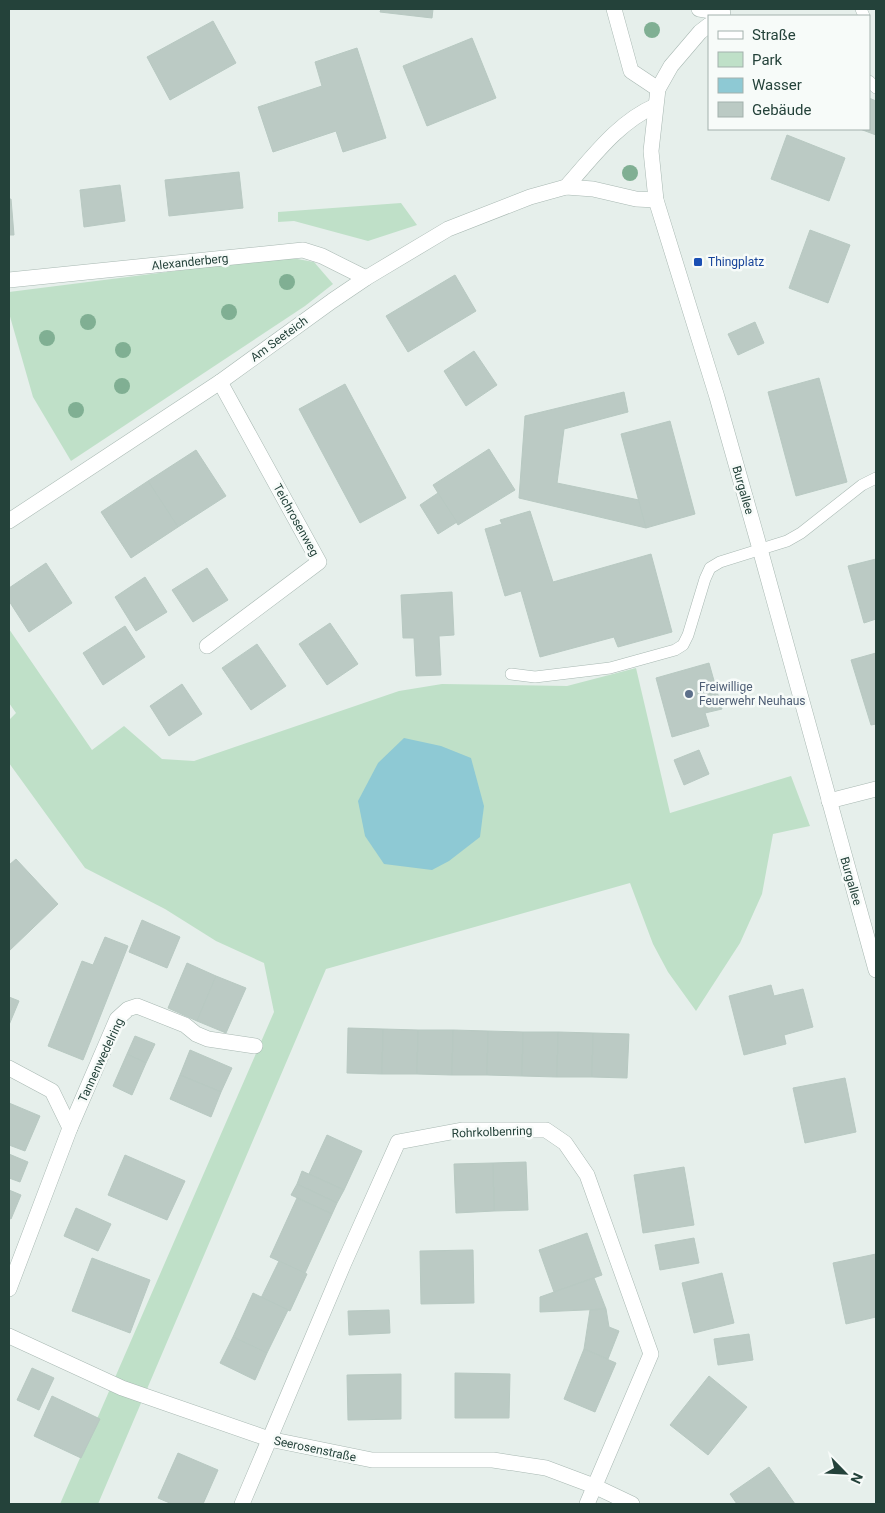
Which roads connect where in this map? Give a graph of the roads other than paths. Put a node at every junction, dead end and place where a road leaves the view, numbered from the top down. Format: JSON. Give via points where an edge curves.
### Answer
{"nodes":[{"id":1,"x":614,"y":9,"type":"edge"},
{"id":2,"x":699,"y":9,"type":"edge"},
{"id":3,"x":724,"y":13,"type":"edge"},
{"id":4,"x":708,"y":26,"type":"edge"},
{"id":5,"x":658,"y":89,"type":"junction"},
{"id":6,"x":655,"y":106,"type":"junction"},
{"id":7,"x":566,"y":187,"type":"junction"},
{"id":8,"x":656,"y":200,"type":"junction"},
{"id":9,"x":366,"y":278,"type":"junction"},
{"id":10,"x":9,"y":280,"type":"edge"},
{"id":11,"x":220,"y":382,"type":"junction"},
{"id":12,"x":876,"y":478,"type":"edge"},
{"id":13,"x":9,"y":521,"type":"edge"},
{"id":14,"x":760,"y":549,"type":"junction"},
{"id":15,"x":207,"y":646,"type":"dead end"},
{"id":16,"x":512,"y":674,"type":"dead end"},
{"id":17,"x":876,"y":789,"type":"edge"},
{"id":18,"x":829,"y":801,"type":"junction"},
{"id":19,"x":876,"y":970,"type":"edge"},
{"id":20,"x":255,"y":1046,"type":"dead end"},
{"id":21,"x":9,"y":1068,"type":"edge"},
{"id":22,"x":70,"y":1128,"type":"junction"},
{"id":23,"x":9,"y":1289,"type":"edge"},
{"id":24,"x":9,"y":1336,"type":"edge"},
{"id":25,"x":269,"y":1440,"type":"junction"},
{"id":26,"x":594,"y":1486,"type":"junction"},
{"id":27,"x":242,"y":1504,"type":"edge"},
{"id":28,"x":587,"y":1504,"type":"edge"},
{"id":29,"x":632,"y":1504,"type":"edge"}],
"edges":[{"from":1,"to":5,"type":"street","via":[[631,71]]},
{"from":2,"to":3,"type":"street"},
{"from":4,"to":5,"type":"street","name":"Burgallee","via":[[671,66]]},
{"from":5,"to":6,"type":"street","name":"Burgallee"},
{"from":6,"to":7,"type":"street","via":[[640,112],[621,128]]},
{"from":6,"to":8,"type":"street","name":"Burgallee","via":[[651,151]]},
{"from":7,"to":8,"type":"street","name":"Am Seeteich"},
{"from":7,"to":9,"type":"street","name":"Am Seeteich","via":[[530,197],[448,229]]},
{"from":8,"to":14,"type":"street","name":"Burgallee"},
{"from":9,"to":10,"type":"street","name":"Alexanderberg","via":[[303,250]]},
{"from":9,"to":11,"type":"street","name":"Am Seeteich"},
{"from":11,"to":13,"type":"street","name":"Am Seeteich"},
{"from":11,"to":15,"type":"street","name":"Teichrosenweg","via":[[318,562]]},
{"from":12,"to":14,"type":"lane","via":[[862,485],[801,533]]},
{"from":14,"to":16,"type":"lane","via":[[710,568],[688,635],[683,645],[675,650],[610,668],[535,677]]},
{"from":14,"to":18,"type":"street","name":"Burgallee"},
{"from":17,"to":18,"type":"street"},
{"from":18,"to":19,"type":"street","name":"Burgallee"},
{"from":20,"to":22,"type":"street","name":"Tannenwedelring","via":[[208,1039],[184,1025],[137,1006],[128,1009],[118,1019]]},
{"from":21,"to":22,"type":"street","name":"Tannenwedelring","via":[[52,1091]]},
{"from":22,"to":23,"type":"street","name":"Tannenwedelring"},
{"from":24,"to":25,"type":"street","name":"Seerosenstraße","via":[[122,1388]]},
{"from":25,"to":26,"type":"street","name":"Seerosenstraße","via":[[372,1460],[493,1460],[546,1468]]},
{"from":25,"to":26,"type":"street","name":"Rohrkolbenring","via":[[398,1142],[462,1130],[546,1130],[565,1143],[587,1175],[651,1354]]},
{"from":25,"to":27,"type":"street"},
{"from":26,"to":28,"type":"street"},
{"from":26,"to":29,"type":"street","name":"Seerosenstraße"}]}
